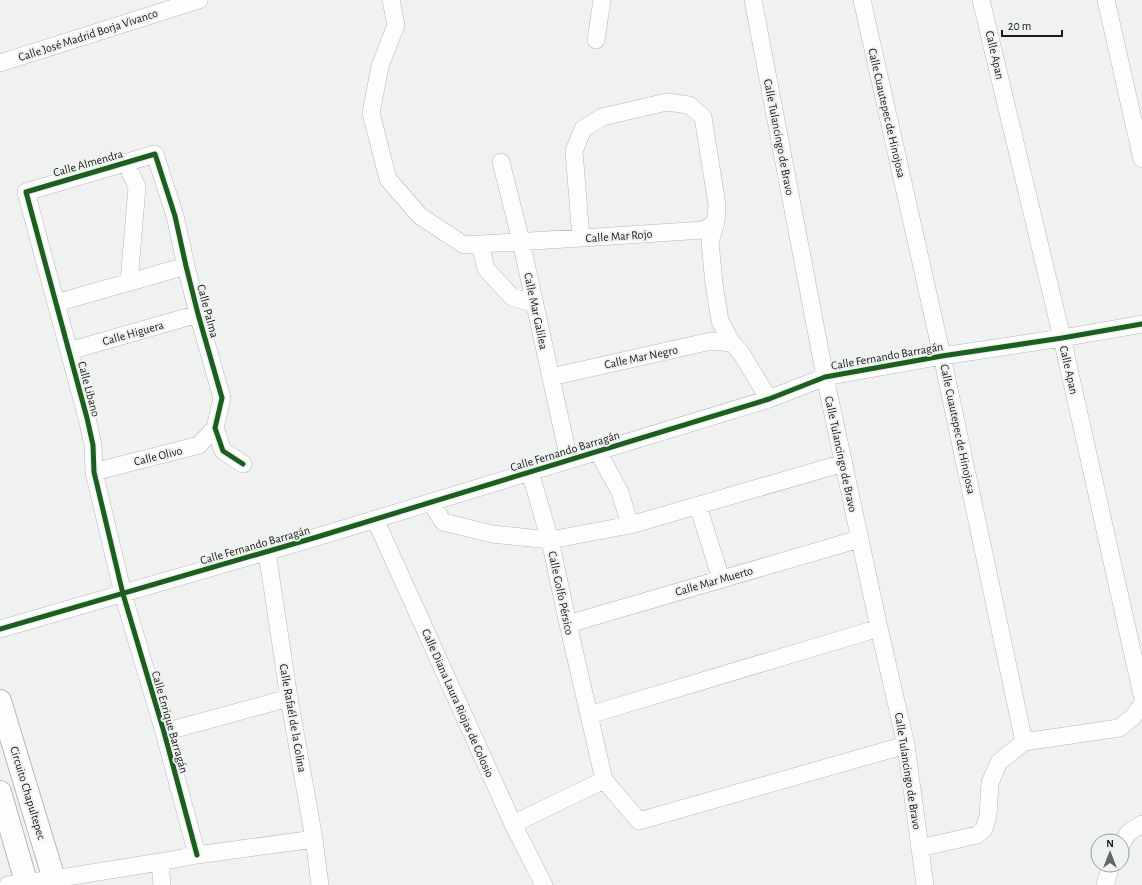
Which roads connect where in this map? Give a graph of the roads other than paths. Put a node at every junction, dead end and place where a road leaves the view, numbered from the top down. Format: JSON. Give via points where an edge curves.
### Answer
{"nodes":[{"id":1,"x":199,"y":0,"type":"edge"},
{"id":2,"x":391,"y":0,"type":"edge"},
{"id":3,"x":602,"y":0,"type":"edge"},
{"id":4,"x":753,"y":0,"type":"edge"},
{"id":5,"x":862,"y":0,"type":"edge"},
{"id":6,"x":982,"y":0,"type":"edge"},
{"id":7,"x":1106,"y":0,"type":"edge"},
{"id":8,"x":596,"y":40,"type":"dead end"},
{"id":9,"x":0,"y":63,"type":"edge"},
{"id":10,"x":155,"y":154,"type":"joint"},
{"id":11,"x":1142,"y":159,"type":"edge"},
{"id":12,"x":502,"y":162,"type":"dead end"},
{"id":13,"x":126,"y":163,"type":"junction"},
{"id":14,"x":26,"y":192,"type":"joint"},
{"id":15,"x":716,"y":222,"type":"junction"},
{"id":16,"x":581,"y":238,"type":"junction"},
{"id":17,"x":521,"y":241,"type":"junction"},
{"id":18,"x":480,"y":244,"type":"junction"},
{"id":19,"x":186,"y":266,"type":"junction"},
{"id":20,"x":129,"y":282,"type":"junction"},
{"id":21,"x":56,"y":303,"type":"junction"},
{"id":22,"x":535,"y":304,"type":"junction"},
{"id":23,"x":198,"y":314,"type":"junction"},
{"id":24,"x":1142,"y":324,"type":"edge"},
{"id":25,"x":1062,"y":338,"type":"junction"},
{"id":26,"x":732,"y":343,"type":"junction"},
{"id":27,"x":69,"y":351,"type":"junction"},
{"id":28,"x":942,"y":356,"type":"junction"},
{"id":29,"x":551,"y":377,"type":"junction"},
{"id":30,"x":825,"y":377,"type":"junction"},
{"id":31,"x":769,"y":399,"type":"junction"},
{"id":32,"x":215,"y":428,"type":"junction"},
{"id":33,"x":598,"y":452,"type":"junction"},
{"id":34,"x":569,"y":460,"type":"junction"},
{"id":35,"x":844,"y":463,"type":"junction"},
{"id":36,"x":243,"y":464,"type":"dead end"},
{"id":37,"x":94,"y":472,"type":"junction"},
{"id":38,"x":530,"y":472,"type":"junction"},
{"id":39,"x":431,"y":502,"type":"junction"},
{"id":40,"x":698,"y":506,"type":"junction"},
{"id":41,"x":375,"y":519,"type":"junction"},
{"id":42,"x":630,"y":525,"type":"junction"},
{"id":43,"x":859,"y":539,"type":"junction"},
{"id":44,"x":550,"y":540,"type":"junction"},
{"id":45,"x":267,"y":552,"type":"junction"},
{"id":46,"x":721,"y":579,"type":"junction"},
{"id":47,"x":124,"y":594,"type":"junction"},
{"id":48,"x":568,"y":624,"type":"junction"},
{"id":49,"x":879,"y":628,"type":"junction"},
{"id":50,"x":0,"y":629,"type":"edge"},
{"id":51,"x":1142,"y":695,"type":"edge"},
{"id":52,"x":289,"y":698,"type":"junction"},
{"id":53,"x":0,"y":701,"type":"edge"},
{"id":54,"x":1142,"y":704,"type":"edge"},
{"id":55,"x":589,"y":715,"type":"junction"},
{"id":56,"x":164,"y":732,"type":"junction"},
{"id":57,"x":1024,"y":742,"type":"junction"},
{"id":58,"x":906,"y":745,"type":"junction"},
{"id":59,"x":604,"y":780,"type":"junction"},
{"id":60,"x":0,"y":792,"type":"edge"},
{"id":61,"x":513,"y":824,"type":"junction"},
{"id":62,"x":1142,"y":824,"type":"edge"},
{"id":63,"x":1128,"y":833,"type":"edge"},
{"id":64,"x":314,"y":839,"type":"junction"},
{"id":65,"x":920,"y":848,"type":"junction"},
{"id":66,"x":197,"y":855,"type":"junction"},
{"id":67,"x":160,"y":862,"type":"junction"},
{"id":68,"x":1109,"y":873,"type":"edge"},
{"id":69,"x":54,"y":882,"type":"edge"},
{"id":70,"x":21,"y":884,"type":"edge"},
{"id":71,"x":162,"y":885,"type":"edge"},
{"id":72,"x":320,"y":885,"type":"edge"},
{"id":73,"x":544,"y":885,"type":"edge"},
{"id":74,"x":925,"y":885,"type":"edge"},
{"id":75,"x":1105,"y":885,"type":"edge"}],
"edges":[{"from":1,"to":9,"type":"street","name":"Calle José Madrid Borja Vivanco"},
{"from":2,"to":18,"type":"street","name":"Calle Mar Rojo","via":[[396,25],[380,66],[371,113],[388,179],[420,216],[464,245]]},
{"from":3,"to":8,"type":"street"},
{"from":4,"to":30,"type":"street","name":"Calle Tulancingo de Bravo"},
{"from":5,"to":28,"type":"street","name":"Calle Cuautepec de Hinojosa"},
{"from":6,"to":25,"type":"street","name":"Calle Apan"},
{"from":7,"to":11,"type":"street"},
{"from":10,"to":13,"type":"street","name":"Calle Almendra"},
{"from":10,"to":19,"type":"street","name":"Calle Palma","via":[[175,216]]},
{"from":12,"to":17,"type":"street","name":"Calle Mar Galilea"},
{"from":13,"to":14,"type":"street","name":"Calle Almendra"},
{"from":13,"to":20,"type":"street","via":[[137,187]]},
{"from":14,"to":21,"type":"street","name":"Calle Libano"},
{"from":15,"to":16,"type":"street","name":"Calle Mar Rojo","via":[[704,230]]},
{"from":15,"to":16,"type":"street","via":[[717,205],[702,117],[689,105],[667,102],[602,117],[583,128],[574,151]]},
{"from":15,"to":26,"type":"street","via":[[710,242],[714,284],[720,321]]},
{"from":16,"to":17,"type":"street","name":"Calle Mar Rojo"},
{"from":17,"to":18,"type":"street","name":"Calle Mar Rojo"},
{"from":17,"to":22,"type":"street","name":"Calle Mar Galilea"},
{"from":18,"to":22,"type":"street","via":[[486,269],[512,297]]},
{"from":19,"to":20,"type":"street"},
{"from":19,"to":23,"type":"street","name":"Calle Palma"},
{"from":20,"to":21,"type":"street"},
{"from":21,"to":27,"type":"street","name":"Calle Libano"},
{"from":22,"to":29,"type":"street","name":"Calle Mar Galilea"},
{"from":23,"to":27,"type":"street","name":"Calle Higuera"},
{"from":23,"to":32,"type":"street","name":"Calle Palma","via":[[222,398]]},
{"from":24,"to":25,"type":"street","name":"Calle Fernando Barragán"},
{"from":25,"to":28,"type":"street","name":"Calle Fernando Barragán"},
{"from":25,"to":51,"type":"street","name":"Calle Apan"},
{"from":26,"to":29,"type":"street","name":"Calle Mar Negro","via":[[711,341]]},
{"from":26,"to":31,"type":"street"},
{"from":27,"to":37,"type":"street","name":"Calle Libano","via":[[93,445]]},
{"from":28,"to":30,"type":"street","name":"Calle Fernando Barragán"},
{"from":28,"to":57,"type":"street","name":"Calle Cuautepec de Hinojosa"},
{"from":29,"to":34,"type":"street","name":"Calle Mar Galilea"},
{"from":30,"to":31,"type":"street","name":"Calle Fernando Barragán"},
{"from":30,"to":35,"type":"street","name":"Calle Tulancingo de Bravo"},
{"from":31,"to":33,"type":"street","name":"Calle Fernando Barragán"},
{"from":32,"to":36,"type":"street","via":[[223,451]]},
{"from":32,"to":37,"type":"street","name":"Calle Olivo","via":[[199,445]]},
{"from":33,"to":34,"type":"street","name":"Calle Fernando Barragán"},
{"from":33,"to":42,"type":"street","via":[[620,492]]},
{"from":34,"to":38,"type":"street","name":"Calle Fernando Barragán"},
{"from":35,"to":40,"type":"street"},
{"from":35,"to":43,"type":"street","name":"Calle Tulancingo de Bravo"},
{"from":37,"to":47,"type":"street","name":"Calle Libano"},
{"from":38,"to":39,"type":"street","name":"Calle Fernando Barragán"},
{"from":38,"to":44,"type":"street","name":"Calle Golfo Pérsico"},
{"from":39,"to":41,"type":"street","name":"Calle Fernando Barragán"},
{"from":39,"to":44,"type":"street","via":[[443,522],[492,534]]},
{"from":40,"to":42,"type":"street"},
{"from":40,"to":46,"type":"street"},
{"from":41,"to":45,"type":"street","name":"Calle Fernando Barragán"},
{"from":41,"to":61,"type":"street","name":"Calle Diana Laura Riojas de Colosio"},
{"from":42,"to":44,"type":"street"},
{"from":43,"to":46,"type":"street","name":"Calle Mar Muerto"},
{"from":43,"to":49,"type":"street","name":"Calle Tulancingo de Bravo"},
{"from":44,"to":48,"type":"street","name":"Calle Golfo Pérsico"},
{"from":45,"to":47,"type":"street","name":"Calle Fernando Barragán"},
{"from":45,"to":52,"type":"street","name":"Calle Rafaél de la Colina"},
{"from":46,"to":48,"type":"street","name":"Calle Mar Muerto"},
{"from":47,"to":50,"type":"street","name":"Calle Fernando Barragán"},
{"from":47,"to":56,"type":"street","name":"Calle Enrique Barragán"},
{"from":48,"to":55,"type":"street","name":"Calle Golfo Pérsico"},
{"from":49,"to":55,"type":"street"},
{"from":49,"to":58,"type":"street","name":"Calle Tulancingo de Bravo"},
{"from":52,"to":56,"type":"street"},
{"from":52,"to":64,"type":"street","name":"Calle Rafaél de la Colina"},
{"from":53,"to":69,"type":"main road","name":"Circuito Chapultepec"},
{"from":54,"to":57,"type":"street","via":[[1134,717],[1119,728]]},
{"from":55,"to":59,"type":"street","name":"Calle Golfo Pérsico"},
{"from":56,"to":66,"type":"street","name":"Calle Enrique Barragán"},
{"from":57,"to":65,"type":"street","via":[[999,762],[990,783],[988,816],[984,829],[978,835]]},
{"from":58,"to":59,"type":"street","via":[[639,821]]},
{"from":58,"to":65,"type":"street","name":"Calle Tulancingo de Bravo"},
{"from":59,"to":61,"type":"street"},
{"from":60,"to":70,"type":"main road"},
{"from":61,"to":73,"type":"street","name":"Calle Diana Laura Riojas de Colosio"},
{"from":62,"to":63,"type":"street"},
{"from":64,"to":66,"type":"street"},
{"from":64,"to":72,"type":"street","name":"Calle Rafaél de la Colina"},
{"from":65,"to":74,"type":"street","name":"Calle Tulancingo de Bravo"},
{"from":66,"to":67,"type":"street"},
{"from":67,"to":69,"type":"street"},
{"from":67,"to":71,"type":"street"},
{"from":68,"to":75,"type":"street"},
{"from":69,"to":70,"type":"street"}]}
